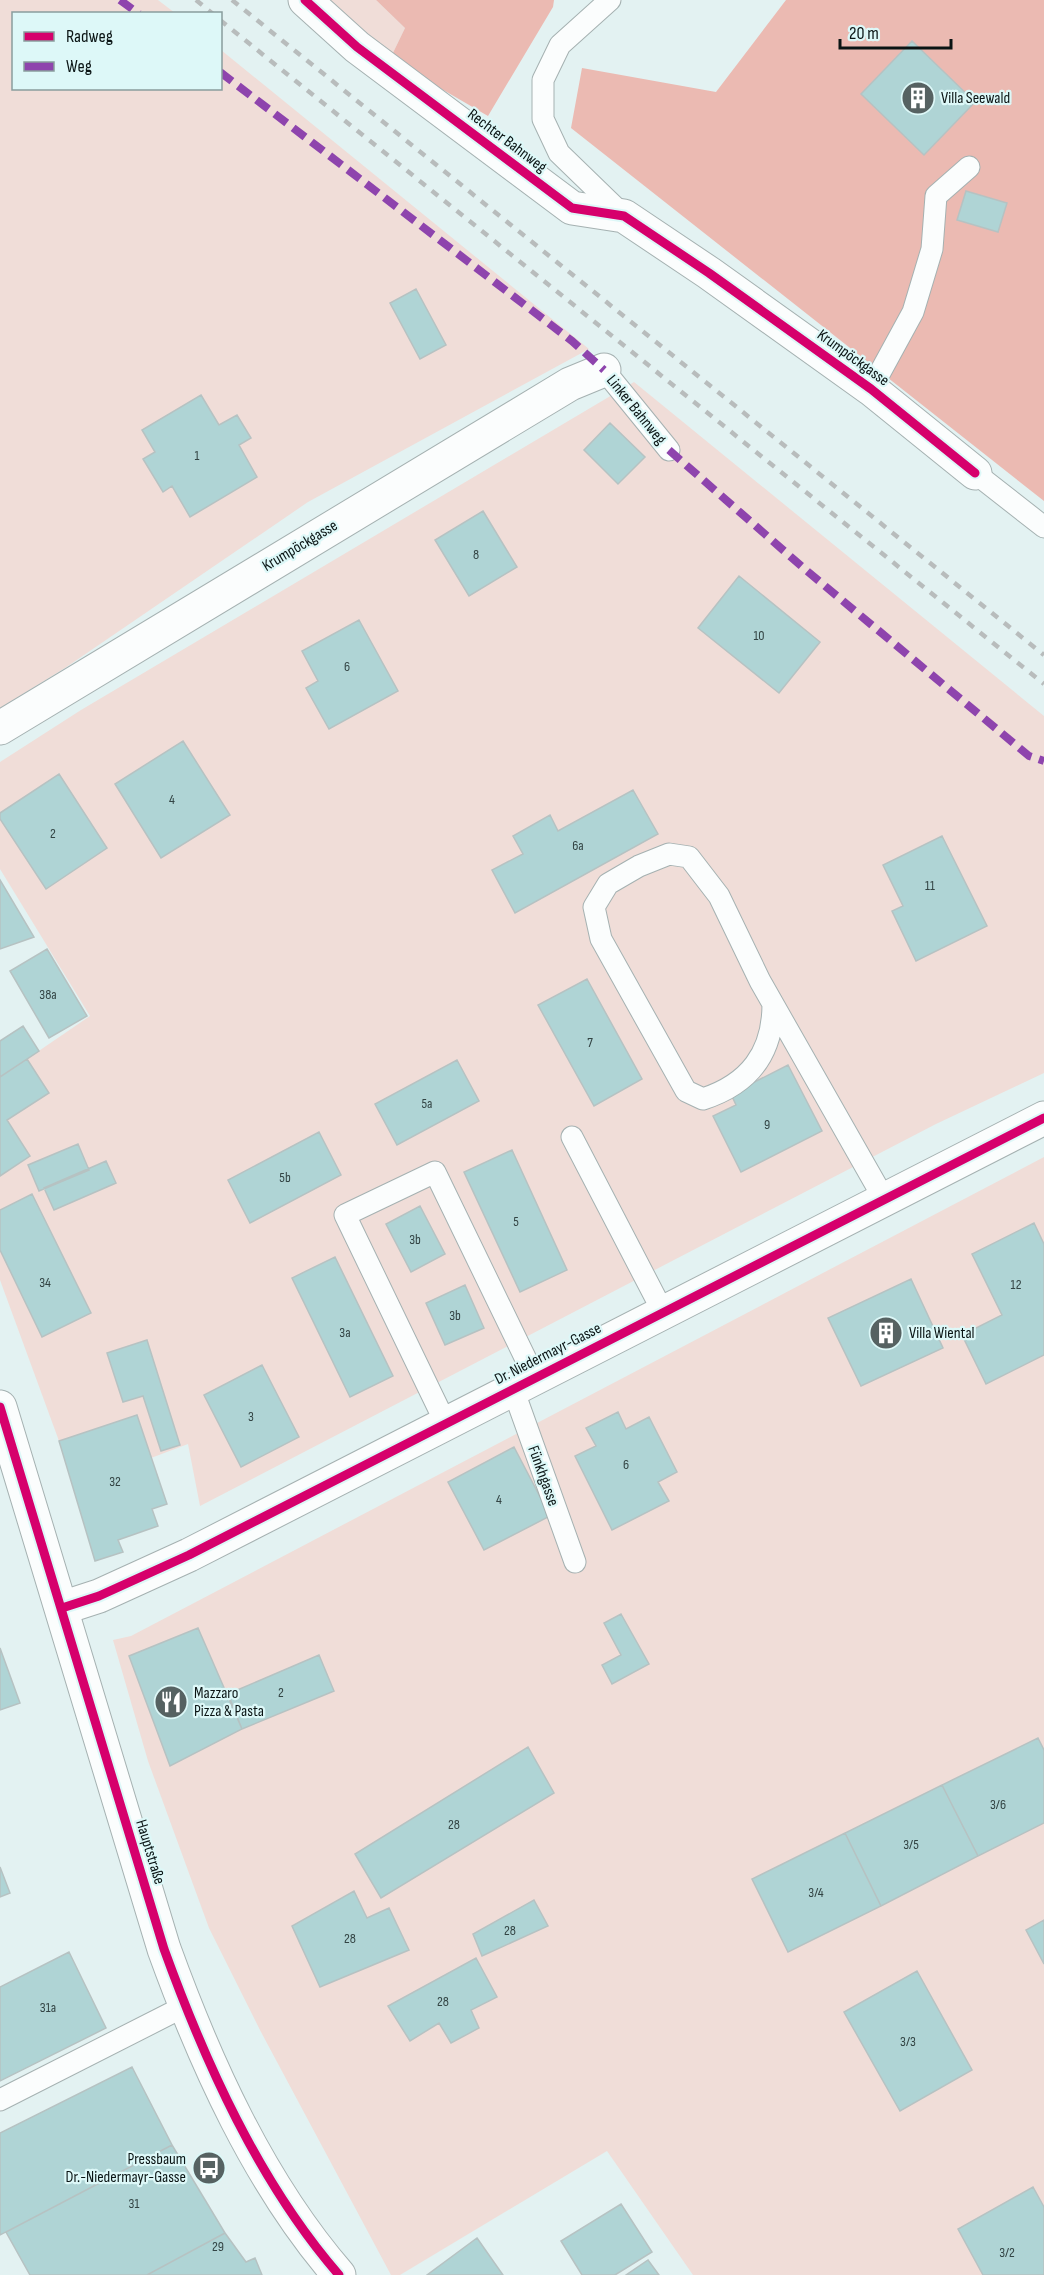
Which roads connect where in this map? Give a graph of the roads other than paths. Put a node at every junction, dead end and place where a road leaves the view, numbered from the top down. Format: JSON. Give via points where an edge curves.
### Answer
{"nodes":[{"id":1,"x":305,"y":0,"type":"edge"},
{"id":2,"x":610,"y":0,"type":"edge"},
{"id":3,"x":969,"y":167,"type":"dead end"},
{"id":4,"x":624,"y":216,"type":"junction"},
{"id":5,"x":709,"y":273,"type":"joint"},
{"id":6,"x":604,"y":370,"type":"joint"},
{"id":7,"x":871,"y":388,"type":"junction"},
{"id":8,"x":669,"y":450,"type":"dead end"},
{"id":9,"x":975,"y":473,"type":"joint"},
{"id":10,"x":1044,"y":527,"type":"edge"},
{"id":11,"x":0,"y":728,"type":"edge"},
{"id":12,"x":773,"y":1004,"type":"junction"},
{"id":13,"x":799,"y":1046,"type":"junction"},
{"id":14,"x":762,"y":1050,"type":"junction"},
{"id":15,"x":1044,"y":1118,"type":"edge"},
{"id":16,"x":572,"y":1137,"type":"dead end"},
{"id":17,"x":884,"y":1199,"type":"junction"},
{"id":18,"x":663,"y":1312,"type":"junction"},
{"id":19,"x":524,"y":1383,"type":"junction"},
{"id":20,"x":0,"y":1407,"type":"edge"},
{"id":21,"x":446,"y":1424,"type":"junction"},
{"id":22,"x":575,"y":1562,"type":"dead end"},
{"id":23,"x":62,"y":1608,"type":"junction"},
{"id":24,"x":185,"y":2007,"type":"junction"},
{"id":25,"x":0,"y":2100,"type":"edge"},
{"id":26,"x":339,"y":2275,"type":"edge"}],
"edges":[{"from":1,"to":4,"type":"street","name":"Rechter Bahnweg","via":[[357,47],[572,208]]},
{"from":2,"to":4,"type":"lane","via":[[560,45],[543,81],[543,119],[559,153]]},
{"from":3,"to":7,"type":"lane","via":[[936,196],[932,249],[913,312]]},
{"from":4,"to":5,"type":"street","name":"Rechter Bahnweg"},
{"from":5,"to":7,"type":"street","name":"Krumpöckgasse"},
{"from":6,"to":8,"type":"lane","name":"Linker Bahnweg"},
{"from":6,"to":11,"type":"street","name":"Krumpöckgasse","via":[[550,396]]},
{"from":7,"to":9,"type":"street","name":"Krumpöckgasse"},
{"from":9,"to":10,"type":"lane"},
{"from":12,"to":13,"type":"lane"},
{"from":12,"to":14,"type":"lane","via":[[773,1020]]},
{"from":12,"to":14,"type":"lane","via":[[719,896],[689,857],[669,854],[608,884],[594,907],[601,939],[686,1090],[703,1100],[722,1093],[754,1070]]},
{"from":13,"to":14,"type":"lane"},
{"from":13,"to":17,"type":"lane"},
{"from":15,"to":17,"type":"street","name":"Dr. Niedermayr-Gasse"},
{"from":16,"to":18,"type":"lane"},
{"from":17,"to":18,"type":"street","name":"Dr. Niedermayr-Gasse"},
{"from":18,"to":19,"type":"street","name":"Dr. Niedermayr-Gasse"},
{"from":19,"to":21,"type":"street","name":"Dr. Niedermayr-Gasse"},
{"from":19,"to":21,"type":"lane","name":"Fünkhgasse","via":[[435,1172],[345,1215]]},
{"from":19,"to":22,"type":"lane","name":"Fünkhgasse"},
{"from":20,"to":23,"type":"street","name":"Hauptstraße"},
{"from":21,"to":23,"type":"street","name":"Dr. Niedermayr-Gasse","via":[[189,1555],[99,1596]]},
{"from":23,"to":24,"type":"street","name":"Hauptstraße","via":[[160,1938]]},
{"from":24,"to":25,"type":"lane"},
{"from":24,"to":26,"type":"street","name":"Hauptstraße","via":[[241,2128],[292,2211]]}]}
